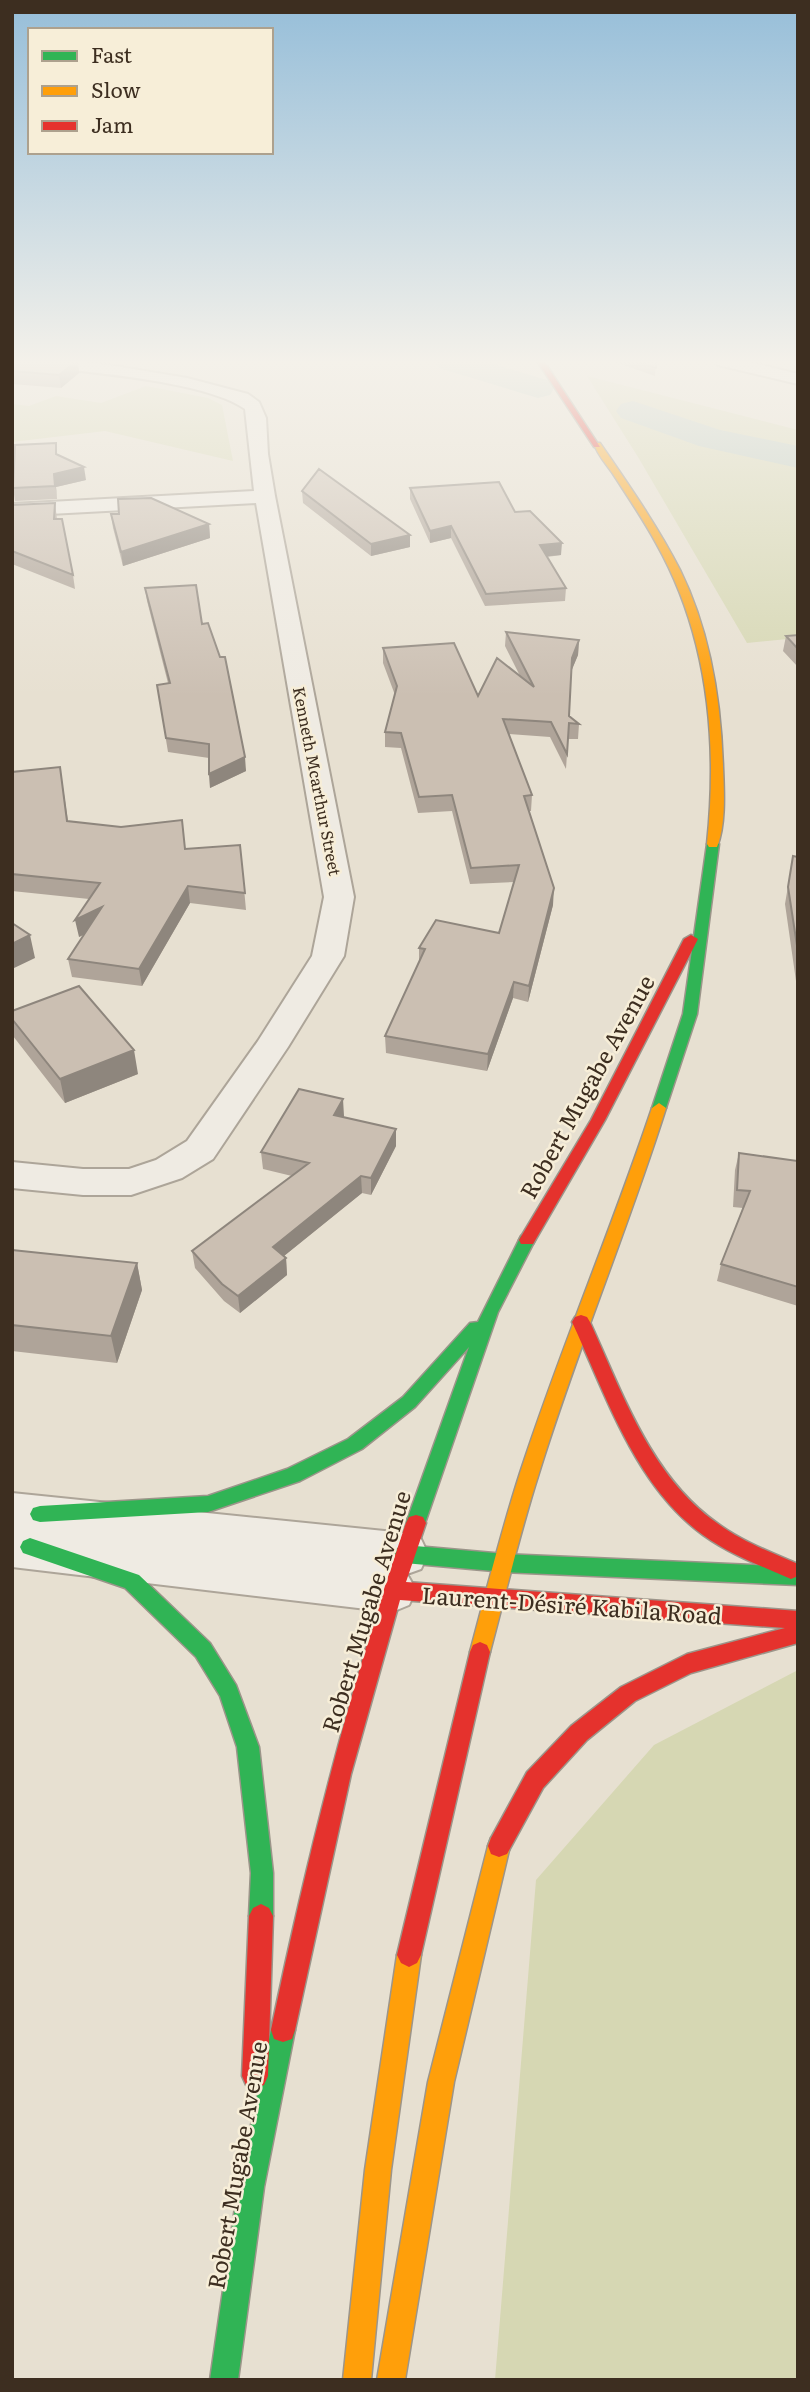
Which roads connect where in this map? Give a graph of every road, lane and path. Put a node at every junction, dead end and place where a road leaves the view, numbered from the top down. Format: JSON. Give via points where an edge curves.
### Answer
{"nodes":[{"id":1,"x":261,"y":473,"type":"edge"},
{"id":2,"x":615,"y":473,"type":"edge"},
{"id":3,"x":265,"y":496,"type":"junction"},
{"id":4,"x":12,"y":510,"type":"edge"},
{"id":5,"x":706,"y":909,"type":"junction"},
{"id":6,"x":12,"y":1175,"type":"edge"},
{"id":7,"x":490,"y":1312,"type":"junction"},
{"id":8,"x":581,"y":1322,"type":"junction"},
{"id":9,"x":24,"y":1530,"type":"edge"},
{"id":10,"x":505,"y":1563,"type":"junction"},
{"id":11,"x":398,"y":1572,"type":"junction"},
{"id":12,"x":798,"y":1575,"type":"edge"},
{"id":13,"x":494,"y":1599,"type":"junction"},
{"id":14,"x":798,"y":1620,"type":"edge"},
{"id":15,"x":798,"y":1634,"type":"edge"},
{"id":16,"x":251,"y":2187,"type":"junction"},
{"id":17,"x":224,"y":2380,"type":"edge"},
{"id":18,"x":357,"y":2380,"type":"edge"},
{"id":19,"x":391,"y":2380,"type":"edge"}],
"edges":[{"from":1,"to":3,"type":"street","name":"Kenneth Mcarthur Street"},
{"from":2,"to":5,"type":"main road","name":"Robert Mugabe Avenue","via":[[676,573],[705,657],[717,779]]},
{"from":3,"to":4,"type":"street"},
{"from":3,"to":6,"type":"street","name":"Kenneth Mcarthur Street","via":[[339,897],[328,956],[200,1150],[169,1170],[131,1182]]},
{"from":5,"to":7,"type":"main road","name":"Robert Mugabe Avenue","via":[[598,1120],[541,1214]]},
{"from":5,"to":8,"type":"main road","name":"Robert Mugabe Avenue","via":[[691,1014],[610,1252]]},
{"from":7,"to":9,"type":"main road","via":[[409,1402],[355,1444],[293,1475],[208,1504]]},
{"from":7,"to":11,"type":"main road","name":"Robert Mugabe Avenue"},
{"from":8,"to":10,"type":"main road","name":"Robert Mugabe Avenue"},
{"from":8,"to":12,"type":"main road","via":[[663,1482],[698,1520]]},
{"from":9,"to":11,"type":"street","name":"Laurent-Désiré Kabila Road"},
{"from":9,"to":16,"type":"main road","via":[[132,1581],[203,1650],[229,1692],[248,1747],[262,1873]]},
{"from":10,"to":11,"type":"main road","name":"Laurent-Désiré Kabila Road"},
{"from":10,"to":12,"type":"main road","name":"Laurent-Désiré Kabila Road"},
{"from":10,"to":13,"type":"main road","name":"Robert Mugabe Avenue"},
{"from":11,"to":13,"type":"main road","name":"Laurent-Désiré Kabila Road"},
{"from":11,"to":16,"type":"main road","name":"Robert Mugabe Avenue","via":[[348,1744],[307,1910]]},
{"from":13,"to":14,"type":"main road","name":"Laurent-Désiré Kabila Road"},
{"from":13,"to":18,"type":"main road","name":"Robert Mugabe Avenue","via":[[411,1940],[378,2170]]},
{"from":15,"to":19,"type":"main road","via":[[687,1664],[628,1694],[579,1732],[535,1780],[500,1842],[441,2082]]},
{"from":16,"to":17,"type":"main road","name":"Robert Mugabe Avenue"}]}
